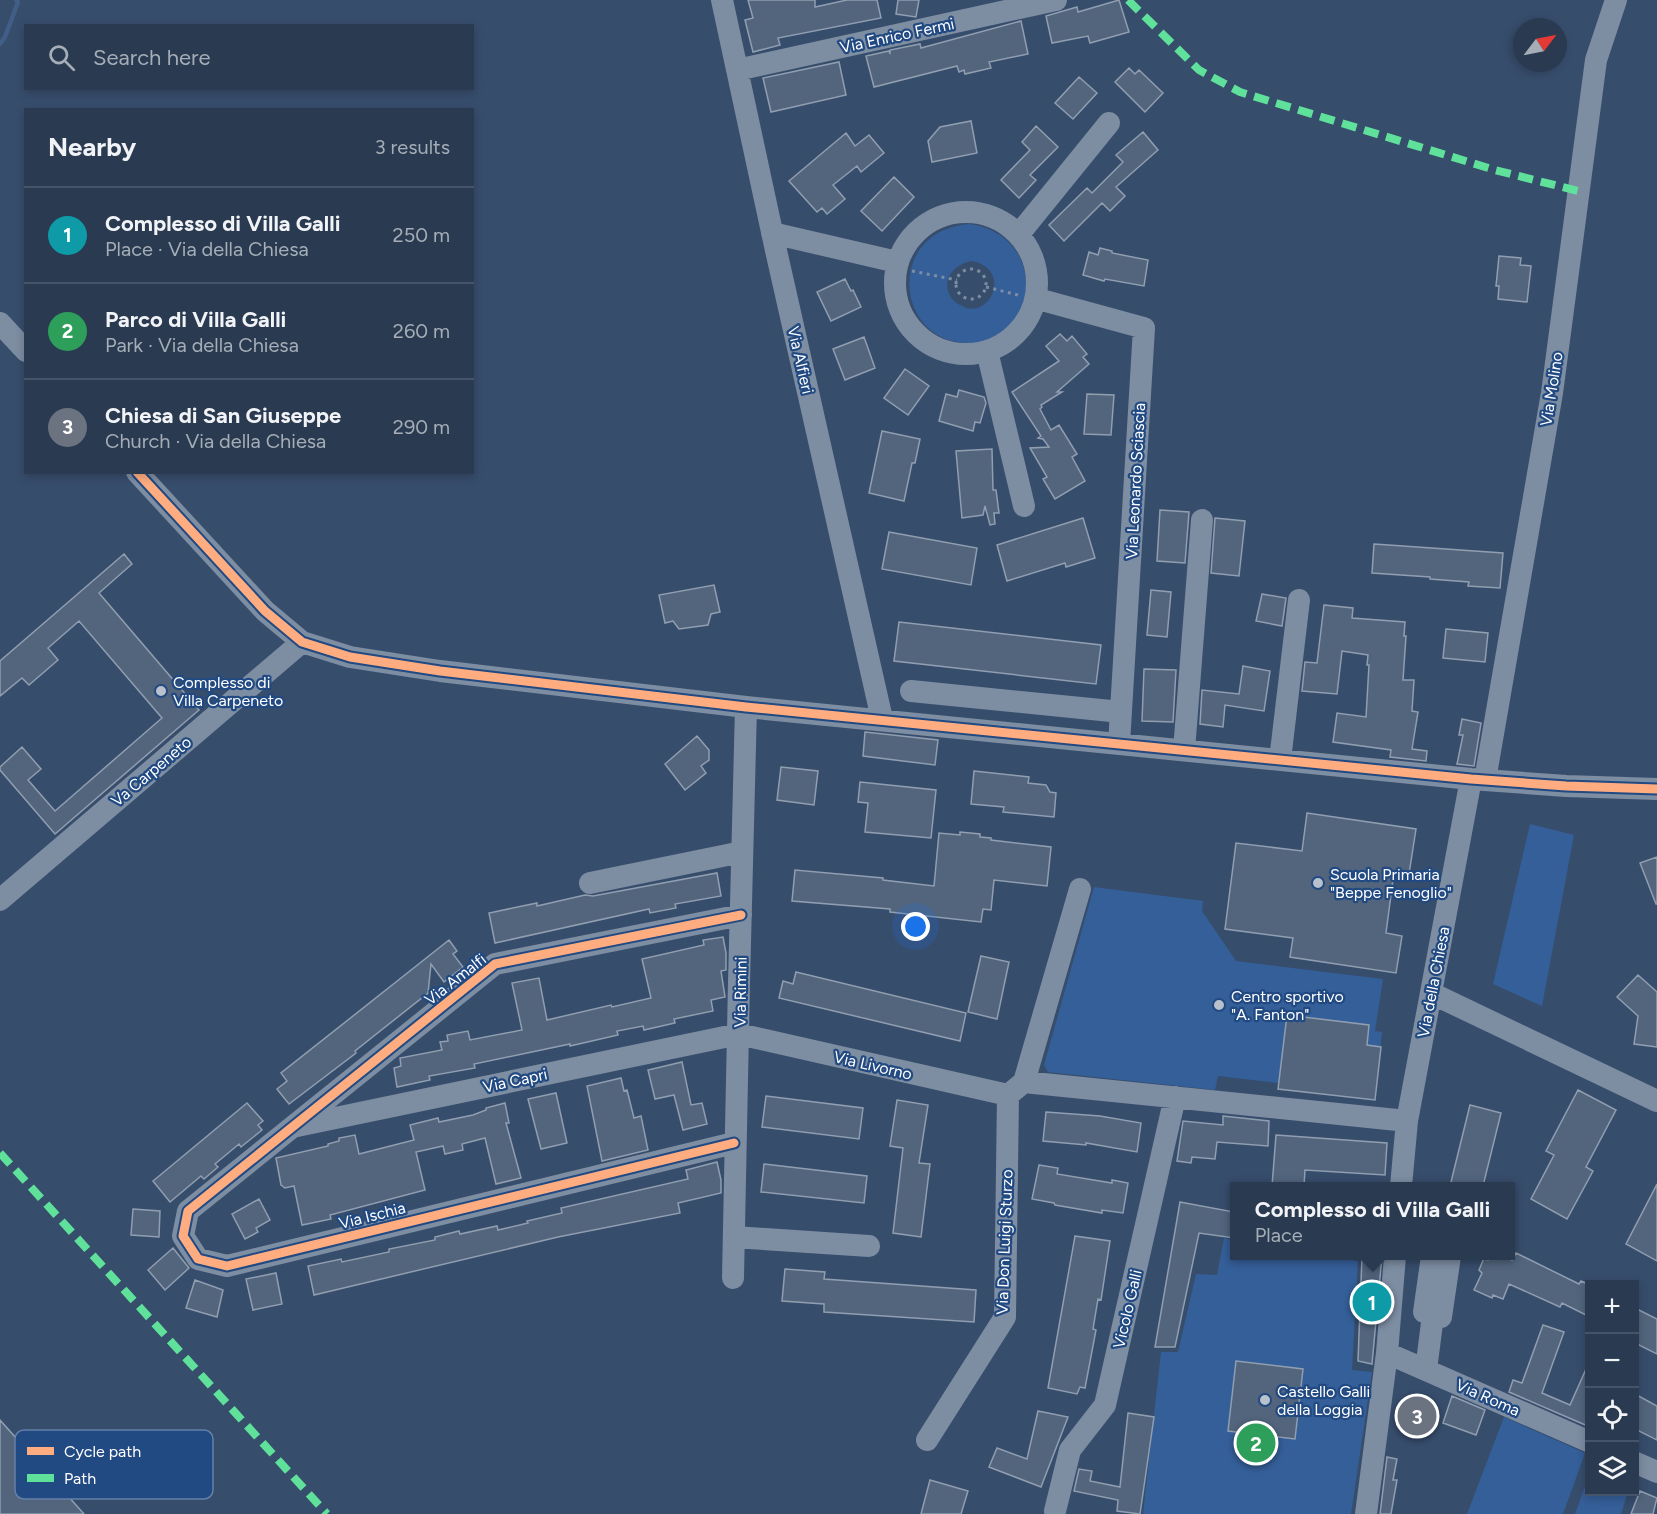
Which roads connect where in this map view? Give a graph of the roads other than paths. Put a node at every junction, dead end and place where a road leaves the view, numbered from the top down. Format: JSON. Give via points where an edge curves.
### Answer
{"nodes":[{"id":1,"x":722,"y":0,"type":"edge"},
{"id":2,"x":1056,"y":0,"type":"edge"},
{"id":3,"x":1616,"y":0,"type":"edge"},
{"id":4,"x":737,"y":70,"type":"junction"},
{"id":5,"x":1109,"y":123,"type":"dead end"},
{"id":6,"x":772,"y":232,"type":"junction"},
{"id":7,"x":1018,"y":234,"type":"junction"},
{"id":8,"x":899,"y":258,"type":"junction"},
{"id":9,"x":1038,"y":294,"type":"junction"},
{"id":10,"x":0,"y":323,"type":"edge"},
{"id":11,"x":24,"y":349,"type":"edge"},
{"id":12,"x":987,"y":351,"type":"junction"},
{"id":13,"x":139,"y":474,"type":"edge"},
{"id":14,"x":1024,"y":506,"type":"dead end"},
{"id":15,"x":1202,"y":520,"type":"dead end"},
{"id":16,"x":1299,"y":600,"type":"dead end"},
{"id":17,"x":302,"y":642,"type":"junction"},
{"id":18,"x":911,"y":690,"type":"dead end"},
{"id":19,"x":746,"y":707,"type":"junction"},
{"id":20,"x":1121,"y":712,"type":"junction"},
{"id":21,"x":882,"y":719,"type":"junction"},
{"id":22,"x":1119,"y":744,"type":"junction"},
{"id":23,"x":1184,"y":750,"type":"junction"},
{"id":24,"x":1280,"y":760,"type":"junction"},
{"id":25,"x":1478,"y":779,"type":"junction"},
{"id":26,"x":1657,"y":789,"type":"edge"},
{"id":27,"x":742,"y":852,"type":"junction"},
{"id":28,"x":590,"y":883,"type":"dead end"},
{"id":29,"x":1080,"y":890,"type":"dead end"},
{"id":30,"x":0,"y":900,"type":"edge"},
{"id":31,"x":741,"y":915,"type":"junction"},
{"id":32,"x":1431,"y":993,"type":"junction"},
{"id":33,"x":739,"y":1034,"type":"junction"},
{"id":34,"x":1016,"y":1089,"type":"junction"},
{"id":35,"x":1175,"y":1097,"type":"junction"},
{"id":36,"x":1657,"y":1101,"type":"edge"},
{"id":37,"x":1407,"y":1121,"type":"junction"},
{"id":38,"x":292,"y":1127,"type":"junction"},
{"id":39,"x":734,"y":1143,"type":"junction"},
{"id":40,"x":1401,"y":1182,"type":"edge"},
{"id":41,"x":734,"y":1237,"type":"junction"},
{"id":42,"x":868,"y":1246,"type":"dead end"},
{"id":43,"x":1395,"y":1260,"type":"edge"},
{"id":44,"x":1431,"y":1260,"type":"edge"},
{"id":45,"x":1449,"y":1260,"type":"edge"},
{"id":46,"x":733,"y":1278,"type":"dead end"},
{"id":47,"x":1433,"y":1315,"type":"junction"},
{"id":48,"x":1387,"y":1353,"type":"junction"},
{"id":49,"x":1426,"y":1370,"type":"junction"},
{"id":50,"x":927,"y":1440,"type":"dead end"},
{"id":51,"x":1585,"y":1440,"type":"edge"},
{"id":52,"x":1639,"y":1464,"type":"edge"},
{"id":53,"x":1657,"y":1472,"type":"edge"},
{"id":54,"x":1054,"y":1510,"type":"dead end"},
{"id":55,"x":1366,"y":1514,"type":"edge"}],
"edges":[{"from":1,"to":4,"type":"street","name":"Via Alfieri"},
{"from":2,"to":4,"type":"street","name":"Via Enrico Fermi"},
{"from":3,"to":25,"type":"street","name":"Via Molino","via":[[1596,60],[1552,393]]},
{"from":4,"to":6,"type":"street","name":"Via Alfieri"},
{"from":5,"to":7,"type":"street"},
{"from":6,"to":8,"type":"street"},
{"from":6,"to":21,"type":"street","name":"Via Alfieri"},
{"from":7,"to":8,"type":"street","via":[[1002,220],[982,212],[960,211],[939,216],[921,227]]},
{"from":7,"to":9,"type":"street","via":[[1037,269]]},
{"from":8,"to":12,"type":"street","via":[[894,286],[899,309],[912,330],[930,345],[952,353]]},
{"from":9,"to":12,"type":"street","via":[[1018,332]]},
{"from":9,"to":20,"type":"street","name":"Via Leonardo Sciascia","via":[[1144,328]]},
{"from":10,"to":11,"type":"street"},
{"from":12,"to":14,"type":"street"},
{"from":13,"to":17,"type":"street","via":[[265,611]]},
{"from":15,"to":23,"type":"street"},
{"from":16,"to":24,"type":"street"},
{"from":17,"to":19,"type":"street","via":[[350,657],[440,671]]},
{"from":17,"to":30,"type":"street","name":"Va Carpeneto"},
{"from":18,"to":20,"type":"street"},
{"from":19,"to":21,"type":"street"},
{"from":19,"to":27,"type":"street","name":"Via Rimini"},
{"from":20,"to":22,"type":"street","name":"Via Leonardo Sciascia"},
{"from":21,"to":22,"type":"street"},
{"from":22,"to":23,"type":"street"},
{"from":23,"to":24,"type":"street"},
{"from":24,"to":25,"type":"street"},
{"from":25,"to":26,"type":"street"},
{"from":25,"to":32,"type":"street","name":"Via della Chiesa"},
{"from":27,"to":28,"type":"street"},
{"from":27,"to":31,"type":"street","name":"Via Rimini"},
{"from":29,"to":34,"type":"street","name":"Via Don Luigi Sturzo"},
{"from":31,"to":33,"type":"street","name":"Via Rimini"},
{"from":31,"to":38,"type":"street","name":"Via Amalfi","via":[[495,964]]},
{"from":32,"to":36,"type":"street"},
{"from":32,"to":37,"type":"street","name":"Via della Chiesa"},
{"from":33,"to":34,"type":"street","name":"Via Livorno"},
{"from":33,"to":38,"type":"street","name":"Via Capri"},
{"from":33,"to":39,"type":"street","name":"Via Rimini"},
{"from":34,"to":35,"type":"street"},
{"from":34,"to":50,"type":"street","name":"Via Don Luigi Sturzo","via":[[1005,1317]]},
{"from":35,"to":37,"type":"street"},
{"from":35,"to":54,"type":"street","name":"Vicolo Galli","via":[[1105,1405],[1070,1450]]},
{"from":37,"to":40,"type":"street","name":"Via della Chiesa"},
{"from":38,"to":39,"type":"street","name":"Via Ischia","via":[[188,1211],[183,1236],[198,1259],[227,1266]]},
{"from":39,"to":41,"type":"street","name":"Via Rimini"},
{"from":41,"to":42,"type":"street"},
{"from":41,"to":46,"type":"street","name":"Via Rimini"},
{"from":43,"to":48,"type":"street"},
{"from":44,"to":47,"type":"street","via":[[1424,1312]]},
{"from":45,"to":47,"type":"street","via":[[1441,1317]]},
{"from":47,"to":49,"type":"street"},
{"from":48,"to":49,"type":"street","name":"Via Roma"},
{"from":48,"to":55,"type":"street"},
{"from":49,"to":51,"type":"street","name":"Via Roma"},
{"from":52,"to":53,"type":"street"}]}
